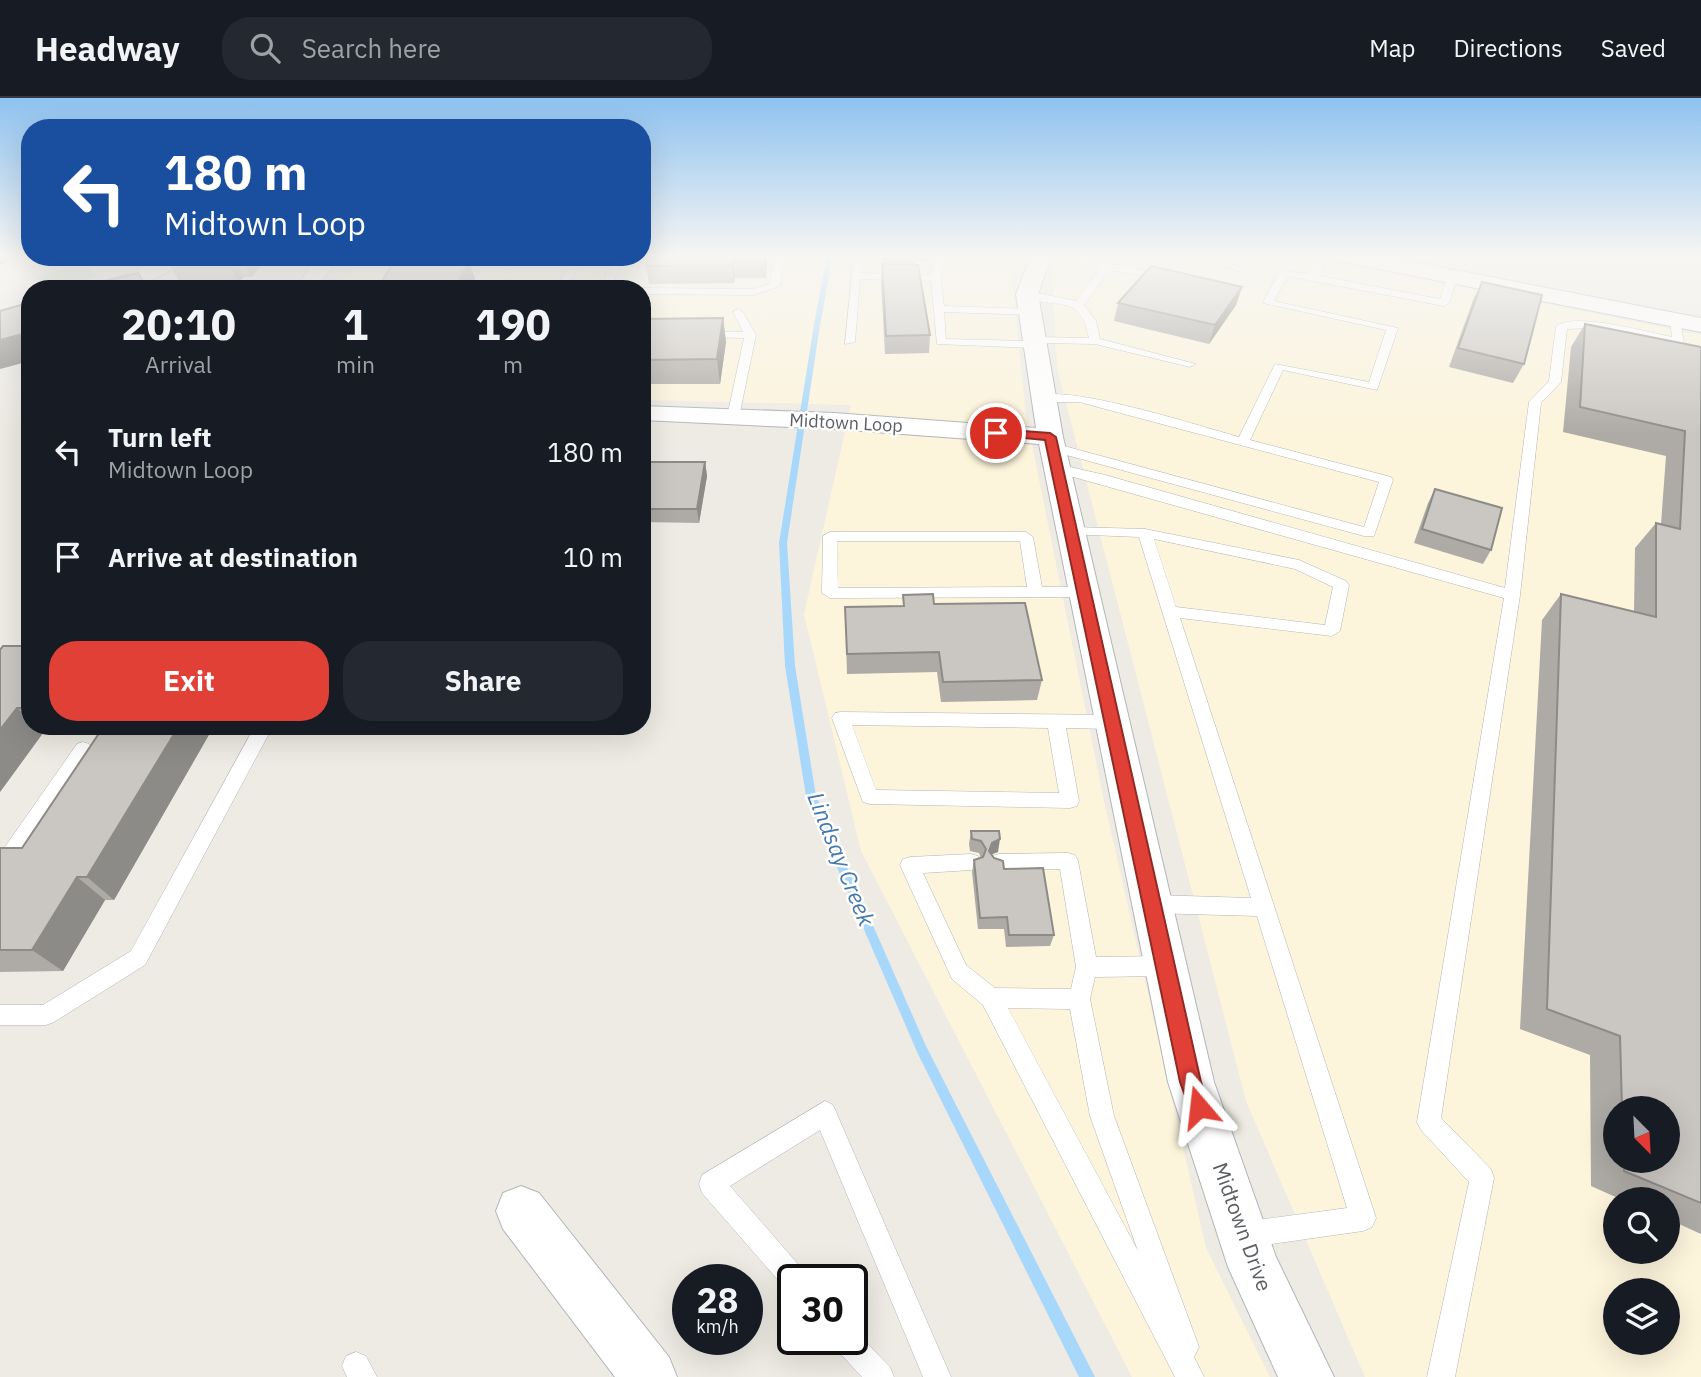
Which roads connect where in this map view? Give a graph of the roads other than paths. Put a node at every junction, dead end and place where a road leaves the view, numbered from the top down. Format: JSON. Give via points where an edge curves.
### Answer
{"nodes":[{"id":1,"x":739,"y":315,"type":"edge"},
{"id":2,"x":851,"y":315,"type":"edge"},
{"id":3,"x":939,"y":315,"type":"edge"},
{"id":4,"x":976,"y":315,"type":"edge"},
{"id":5,"x":1032,"y":315,"type":"edge"},
{"id":6,"x":1053,"y":315,"type":"edge"},
{"id":7,"x":1086,"y":315,"type":"edge"},
{"id":8,"x":1326,"y":315,"type":"edge"},
{"id":9,"x":1647,"y":315,"type":"edge"},
{"id":10,"x":1675,"y":320,"type":"junction"},
{"id":11,"x":1031,"y":323,"type":"junction"},
{"id":12,"x":1701,"y":325,"type":"edge"},
{"id":13,"x":682,"y":334,"type":"edge"},
{"id":14,"x":750,"y":335,"type":"junction"},
{"id":15,"x":1095,"y":341,"type":"junction"},
{"id":16,"x":849,"y":342,"type":"dead end"},
{"id":17,"x":1190,"y":364,"type":"dead end"},
{"id":18,"x":1044,"y":398,"type":"junction"},
{"id":19,"x":651,"y":413,"type":"edge"},
{"id":20,"x":733,"y":417,"type":"junction"},
{"id":21,"x":1243,"y":442,"type":"junction"},
{"id":22,"x":1053,"y":451,"type":"junction"},
{"id":23,"x":1071,"y":531,"type":"junction"},
{"id":24,"x":1145,"y":533,"type":"junction"},
{"id":25,"x":1035,"y":592,"type":"junction"},
{"id":26,"x":1084,"y":592,"type":"junction"},
{"id":27,"x":1512,"y":595,"type":"junction"},
{"id":28,"x":1170,"y":612,"type":"junction"},
{"id":29,"x":1056,"y":721,"type":"junction"},
{"id":30,"x":1112,"y":722,"type":"junction"},
{"id":31,"x":259,"y":735,"type":"edge"},
{"id":32,"x":83,"y":749,"type":"dead end"},
{"id":33,"x":971,"y":862,"type":"edge"},
{"id":34,"x":999,"y":862,"type":"edge"},
{"id":35,"x":0,"y":870,"type":"edge"},
{"id":36,"x":1152,"y":904,"type":"junction"},
{"id":37,"x":1264,"y":907,"type":"junction"},
{"id":38,"x":1166,"y":966,"type":"junction"},
{"id":39,"x":1087,"y":967,"type":"junction"},
{"id":40,"x":991,"y":998,"type":"junction"},
{"id":41,"x":1079,"y":999,"type":"junction"},
{"id":42,"x":0,"y":1015,"type":"edge"},
{"id":43,"x":521,"y":1211,"type":"dead end"},
{"id":44,"x":1243,"y":1235,"type":"junction"},
{"id":45,"x":781,"y":1264,"type":"edge"},
{"id":46,"x":860,"y":1355,"type":"edge"},
{"id":47,"x":649,"y":1377,"type":"edge"},
{"id":48,"x":880,"y":1377,"type":"edge"},
{"id":49,"x":937,"y":1377,"type":"edge"},
{"id":50,"x":1193,"y":1377,"type":"edge"},
{"id":51,"x":1306,"y":1377,"type":"edge"},
{"id":52,"x":1441,"y":1377,"type":"edge"}],
"edges":[{"from":1,"to":14,"type":"lane"},
{"from":2,"to":16,"type":"lane"},
{"from":3,"to":11,"type":"lane","via":[[941,342]]},
{"from":4,"to":11,"type":"lane"},
{"from":5,"to":11,"type":"street"},
{"from":6,"to":11,"type":"lane"},
{"from":7,"to":15,"type":"lane"},
{"from":8,"to":21,"type":"lane","via":[[1392,328],[1373,387],[1279,366]]},
{"from":9,"to":10,"type":"street"},
{"from":10,"to":12,"type":"street"},
{"from":10,"to":27,"type":"lane","via":[[1678,342],[1593,326],[1562,326],[1555,382],[1535,402]]},
{"from":11,"to":15,"type":"lane"},
{"from":11,"to":18,"type":"street","name":"Midtown Drive"},
{"from":13,"to":14,"type":"lane"},
{"from":14,"to":20,"type":"lane"},
{"from":15,"to":17,"type":"lane"},
{"from":18,"to":21,"type":"lane","via":[[1079,398]]},
{"from":18,"to":22,"type":"street","name":"Midtown Drive"},
{"from":19,"to":20,"type":"street","name":"Midtown Loop"},
{"from":20,"to":22,"type":"street","name":"Midtown Loop","via":[[834,421]]},
{"from":21,"to":22,"type":"lane","via":[[1386,480],[1369,533]]},
{"from":22,"to":23,"type":"street","name":"Midtown Drive"},
{"from":22,"to":27,"type":"lane","via":[[1100,478]]},
{"from":23,"to":24,"type":"lane"},
{"from":23,"to":26,"type":"street","name":"Midtown Drive"},
{"from":24,"to":28,"type":"lane"},
{"from":24,"to":28,"type":"lane","via":[[1299,565],[1341,585],[1332,632]]},
{"from":25,"to":25,"type":"lane","via":[[830,593],[830,536],[1026,537]]},
{"from":25,"to":26,"type":"lane"},
{"from":26,"to":30,"type":"street","name":"Midtown Drive"},
{"from":27,"to":52,"type":"lane","via":[[1429,1122],[1482,1178]]},
{"from":28,"to":37,"type":"lane"},
{"from":29,"to":29,"type":"lane","via":[[975,720],[841,718],[870,797],[1070,801]]},
{"from":29,"to":30,"type":"lane"},
{"from":30,"to":36,"type":"street","name":"Midtown Drive"},
{"from":31,"to":42,"type":"lane","via":[[138,958],[46,1015]]},
{"from":32,"to":35,"type":"lane"},
{"from":33,"to":40,"type":"lane","via":[[910,865],[959,972]]},
{"from":34,"to":39,"type":"lane","via":[[1068,861]]},
{"from":36,"to":37,"type":"lane"},
{"from":36,"to":38,"type":"street","name":"Midtown Drive"},
{"from":37,"to":44,"type":"lane","via":[[1363,1218]]},
{"from":38,"to":39,"type":"lane"},
{"from":38,"to":44,"type":"street","name":"Midtown Drive","via":[[1191,1082]]},
{"from":39,"to":41,"type":"lane"},
{"from":40,"to":41,"type":"lane"},
{"from":40,"to":50,"type":"lane"},
{"from":41,"to":50,"type":"lane","via":[[1102,1116]]},
{"from":43,"to":47,"type":"street"},
{"from":44,"to":51,"type":"street","name":"Midtown Drive"},
{"from":45,"to":49,"type":"lane","via":[[711,1184],[825,1113]]},
{"from":46,"to":48,"type":"lane"}]}
